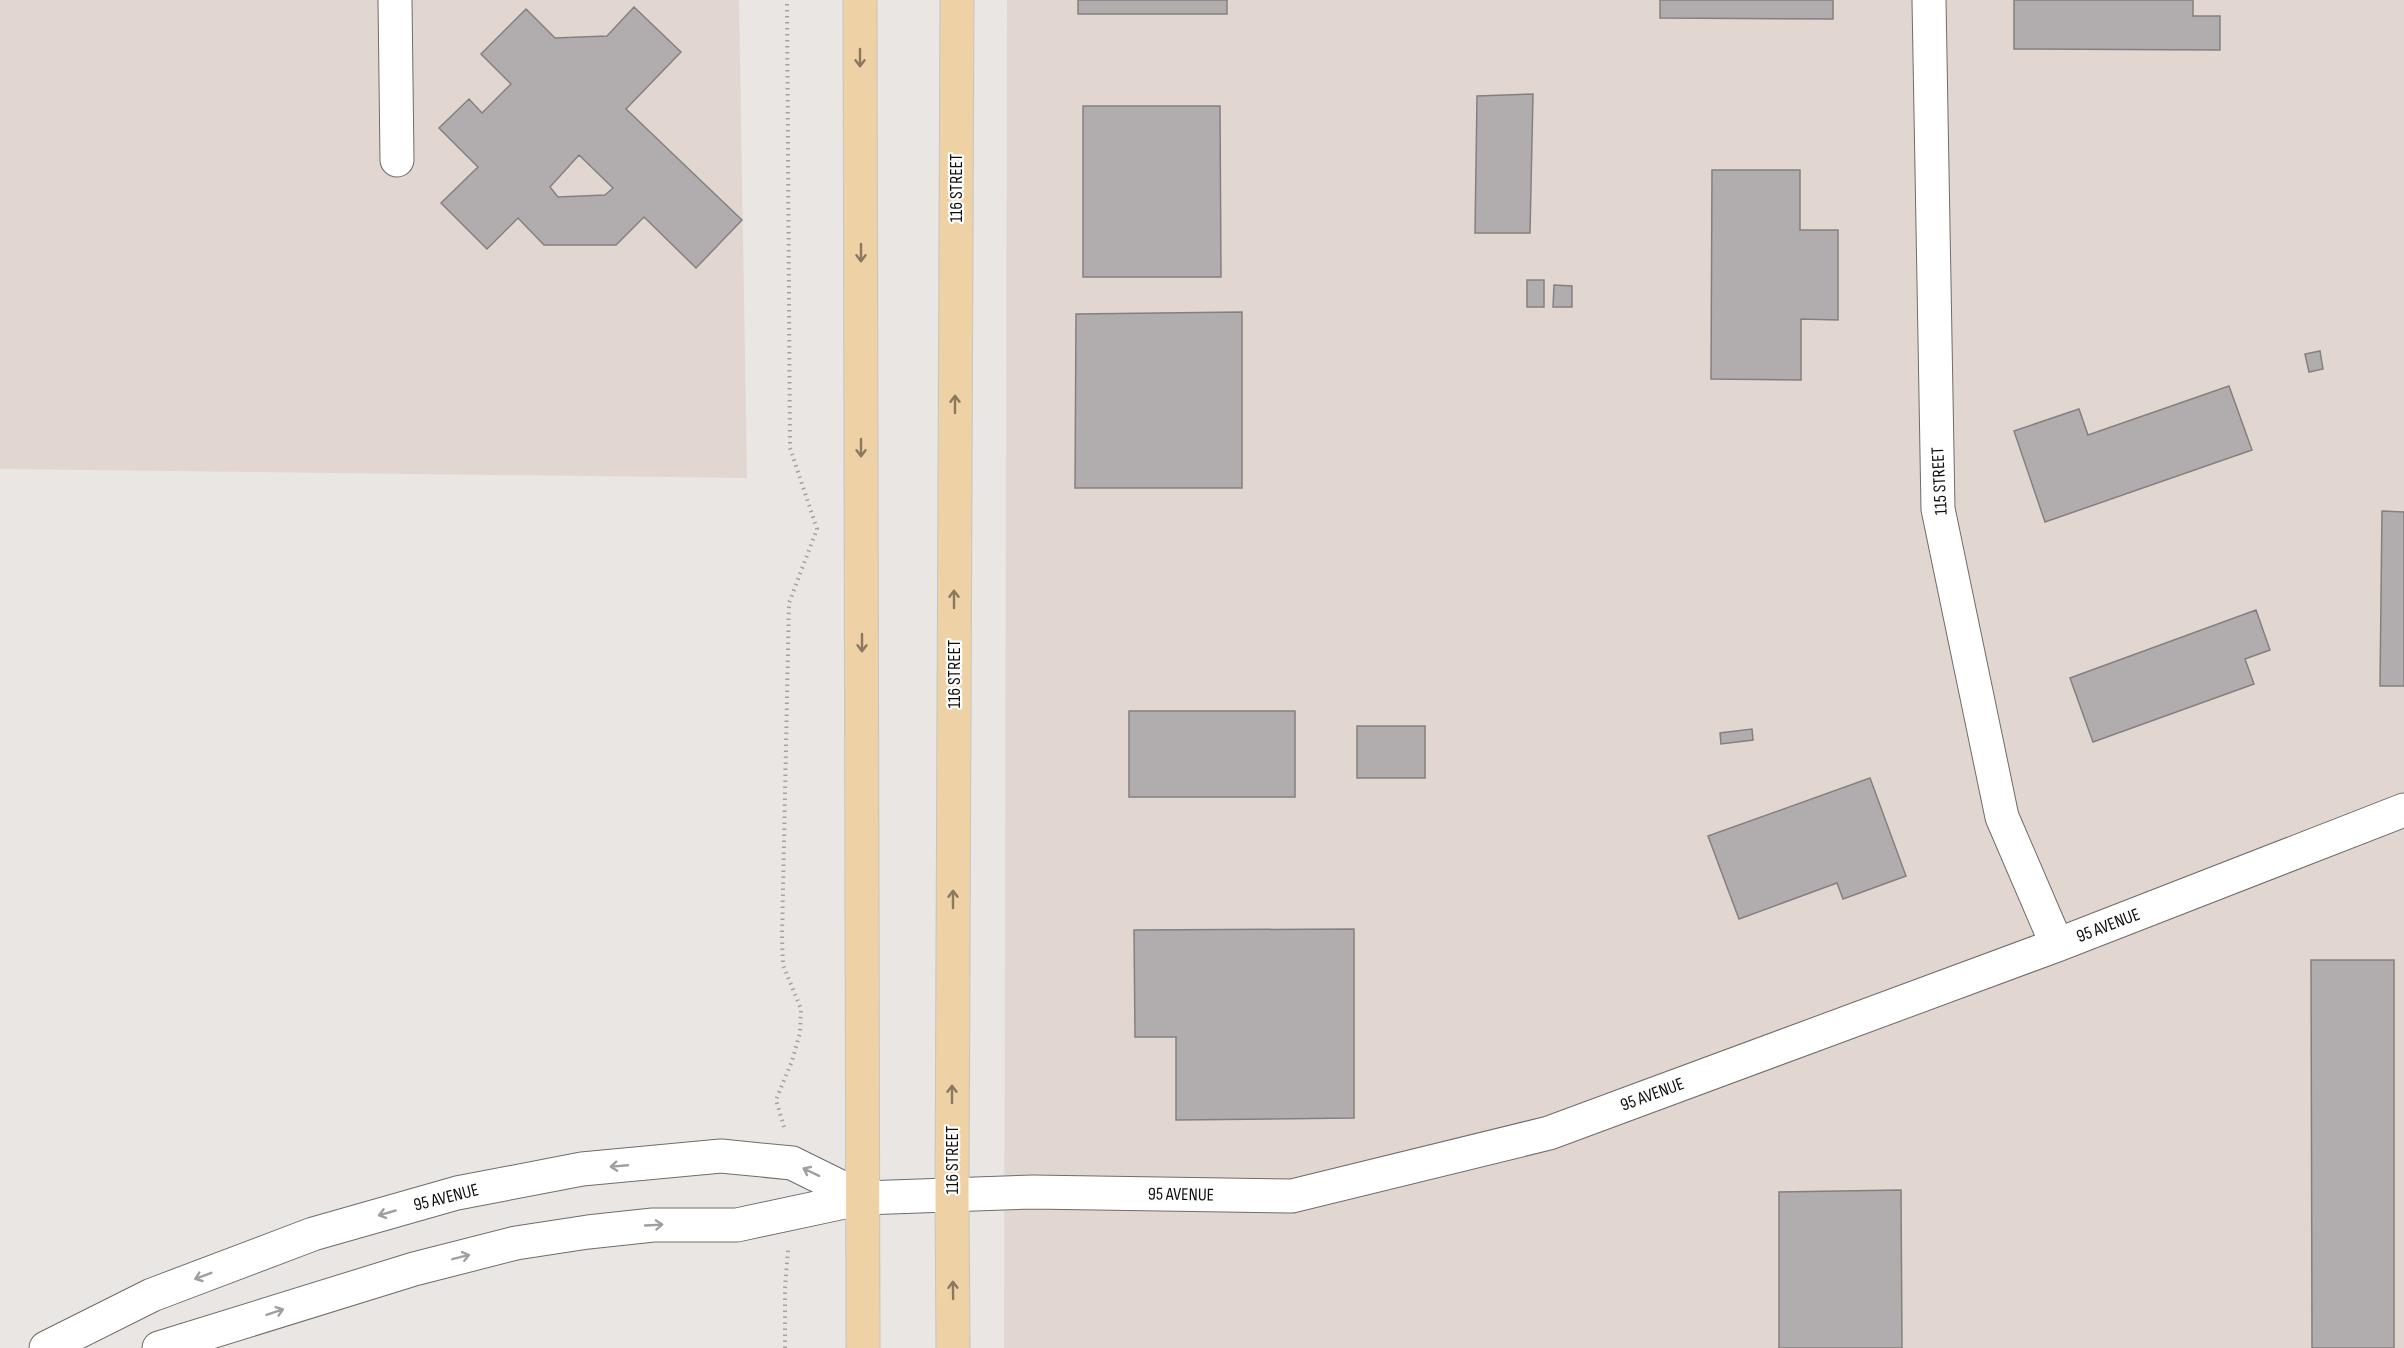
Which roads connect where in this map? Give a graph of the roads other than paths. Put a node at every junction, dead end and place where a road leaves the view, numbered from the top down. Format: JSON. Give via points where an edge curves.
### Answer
{"nodes":[{"id":1,"x":395,"y":0,"type":"edge"},
{"id":2,"x":860,"y":0,"type":"edge"},
{"id":3,"x":957,"y":0,"type":"edge"},
{"id":4,"x":1929,"y":0,"type":"edge"},
{"id":5,"x":397,"y":160,"type":"dead end"},
{"id":6,"x":2404,"y":810,"type":"edge"},
{"id":7,"x":2056,"y":945,"type":"junction"},
{"id":8,"x":952,"y":1195,"type":"junction"},
{"id":9,"x":864,"y":1198,"type":"junction"},
{"id":10,"x":46,"y":1348,"type":"edge"},
{"id":11,"x":159,"y":1348,"type":"edge"},
{"id":12,"x":863,"y":1348,"type":"edge"},
{"id":13,"x":953,"y":1348,"type":"edge"}],
"edges":[{"from":1,"to":5,"type":"street"},
{"from":2,"to":9,"type":"main road","one_way":true},
{"from":8,"to":3,"type":"main road","name":"116 STREET","one_way":true},
{"from":4,"to":7,"type":"street","name":"115 STREET","via":[[1938,509],[2002,817]]},
{"from":6,"to":7,"type":"street","name":"95 AVENUE"},
{"from":7,"to":8,"type":"street","name":"95 AVENUE","via":[[1549,1133],[1292,1196],[1033,1192]]},
{"from":8,"to":9,"type":"street","name":"95 AVENUE"},
{"from":13,"to":8,"type":"main road","name":"116 STREET","one_way":true},
{"from":9,"to":10,"type":"street","name":"95 AVENUE","one_way":true,"via":[[792,1163],[721,1156],[582,1169],[457,1193],[313,1234],[152,1296]]},
{"from":11,"to":9,"type":"street","name":"95 AVENUE","one_way":true,"via":[[414,1269],[516,1243],[653,1225],[737,1225]]},
{"from":9,"to":12,"type":"main road"}]}
